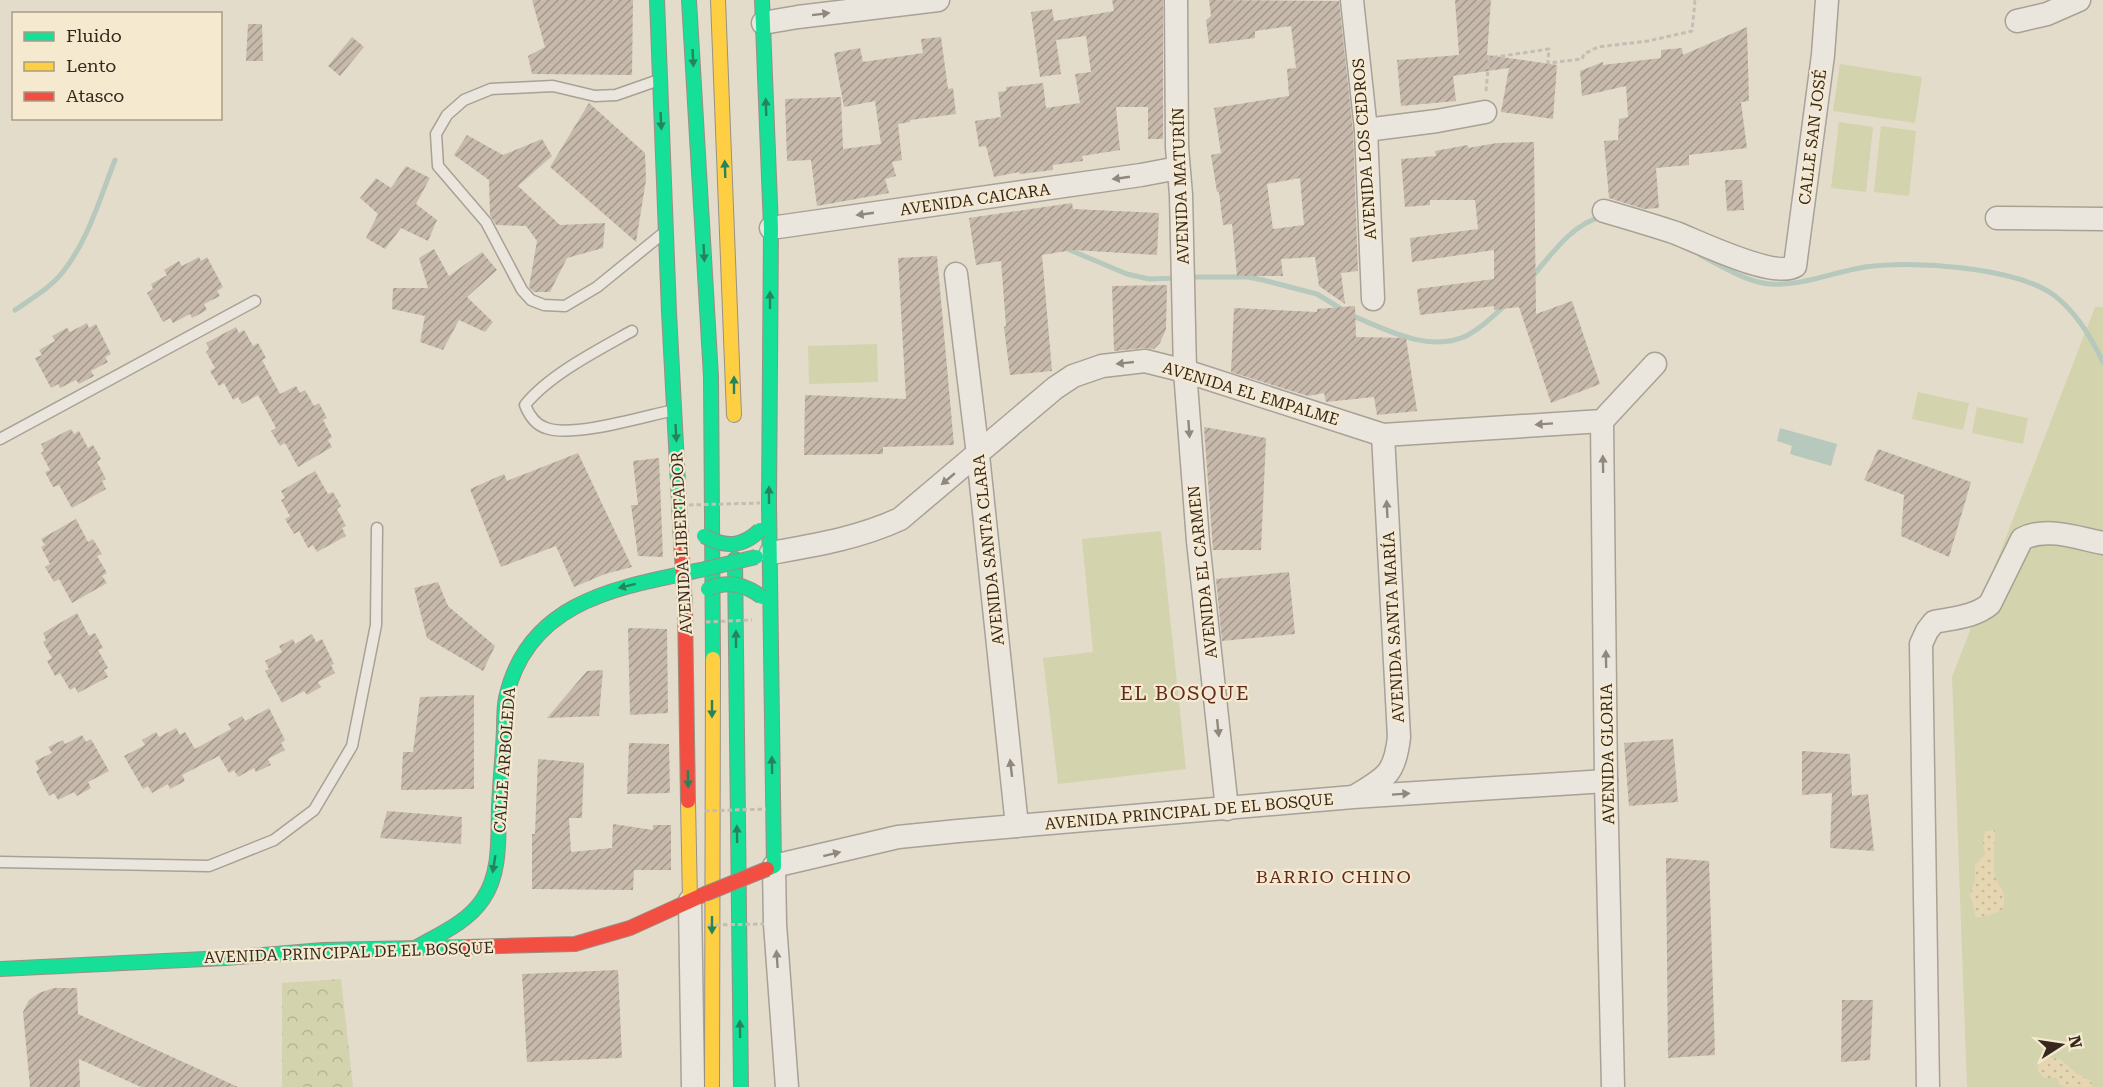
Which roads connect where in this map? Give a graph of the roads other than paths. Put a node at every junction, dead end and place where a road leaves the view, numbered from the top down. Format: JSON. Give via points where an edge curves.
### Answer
{"nodes":[{"id":1,"x":657,"y":0,"type":"edge"},
{"id":2,"x":690,"y":0,"type":"edge"},
{"id":3,"x":718,"y":0,"type":"edge"},
{"id":4,"x":762,"y":0,"type":"edge"},
{"id":5,"x":938,"y":0,"type":"edge"},
{"id":6,"x":1176,"y":0,"type":"edge"},
{"id":7,"x":1352,"y":0,"type":"edge"},
{"id":8,"x":1827,"y":0,"type":"edge"},
{"id":9,"x":2079,"y":0,"type":"edge"},
{"id":10,"x":2017,"y":21,"type":"dead end"},
{"id":11,"x":763,"y":23,"type":"junction"},
{"id":12,"x":660,"y":79,"type":"junction"},
{"id":13,"x":1485,"y":112,"type":"road end"},
{"id":14,"x":1366,"y":129,"type":"junction"},
{"id":15,"x":1178,"y":168,"type":"junction"},
{"id":16,"x":1604,"y":211,"type":"dead end"},
{"id":17,"x":688,"y":214,"type":"dead end"},
{"id":18,"x":1997,"y":218,"type":"dead end"},
{"id":19,"x":2103,"y":219,"type":"edge"},
{"id":20,"x":771,"y":228,"type":"junction"},
{"id":21,"x":666,"y":231,"type":"junction"},
{"id":22,"x":956,"y":274,"type":"dead end"},
{"id":23,"x":1373,"y":299,"type":"dead end"},
{"id":24,"x":255,"y":301,"type":"dead end"},
{"id":25,"x":632,"y":331,"type":"dead end"},
{"id":26,"x":1655,"y":364,"type":"dead end"},
{"id":27,"x":1185,"y":371,"type":"junction"},
{"id":28,"x":747,"y":401,"type":"dead end"},
{"id":29,"x":675,"y":410,"type":"junction"},
{"id":30,"x":1602,"y":421,"type":"junction"},
{"id":31,"x":1383,"y":435,"type":"junction"},
{"id":32,"x":0,"y":439,"type":"edge"},
{"id":33,"x":978,"y":455,"type":"junction"},
{"id":34,"x":712,"y":482,"type":"junction"},
{"id":35,"x":769,"y":517,"type":"junction"},
{"id":36,"x":680,"y":518,"type":"junction"},
{"id":37,"x":735,"y":527,"type":"dead end"},
{"id":38,"x":377,"y":528,"type":"dead end"},
{"id":39,"x":2103,"y":543,"type":"edge"},
{"id":40,"x":767,"y":554,"type":"junction"},
{"id":41,"x":684,"y":574,"type":"junction"},
{"id":42,"x":766,"y":602,"type":"junction"},
{"id":43,"x":685,"y":608,"type":"junction"},
{"id":44,"x":1606,"y":781,"type":"junction"},
{"id":45,"x":1353,"y":797,"type":"junction"},
{"id":46,"x":1227,"y":808,"type":"junction"},
{"id":47,"x":1017,"y":826,"type":"junction"},
{"id":48,"x":0,"y":862,"type":"edge"},
{"id":49,"x":770,"y":868,"type":"junction"},
{"id":50,"x":698,"y":897,"type":"junction"},
{"id":51,"x":416,"y":947,"type":"junction"},
{"id":52,"x":0,"y":969,"type":"edge"},
{"id":53,"x":787,"y":1084,"type":"edge"},
{"id":54,"x":693,"y":1087,"type":"edge"},
{"id":55,"x":712,"y":1087,"type":"edge"},
{"id":56,"x":741,"y":1087,"type":"edge"},
{"id":57,"x":1613,"y":1087,"type":"edge"},
{"id":58,"x":1928,"y":1087,"type":"edge"}],
"edges":[{"from":1,"to":12,"type":"main road","name":"AVENIDA LIBERTADOR"},
{"from":2,"to":34,"type":"main road","name":"AVENIDA LIBERTADOR","one_way":true,"via":[[711,377]]},
{"from":28,"to":3,"type":"main road","one_way":true,"via":[[738,427]]},
{"from":4,"to":11,"type":"main road"},
{"from":11,"to":5,"type":"street","one_way":true},
{"from":6,"to":15,"type":"street","name":"AVENIDA MATURÍN"},
{"from":7,"to":14,"type":"street","name":"AVENIDA LOS CEDROS"},
{"from":8,"to":16,"type":"street","name":"CALLE SAN JOSÉ","via":[[1796,263],[1789,270],[1755,264]]},
{"from":9,"to":10,"type":"street"},
{"from":20,"to":11,"type":"main road","one_way":true},
{"from":12,"to":21,"type":"main road","name":"AVENIDA LIBERTADOR","one_way":true},
{"from":12,"to":21,"type":"lane","via":[[616,95],[595,96],[553,86],[491,89],[464,100],[447,115],[436,134],[438,166],[486,222],[531,300],[565,306],[597,287]]},
{"from":13,"to":14,"type":"street"},
{"from":14,"to":23,"type":"street","name":"AVENIDA LOS CEDROS"},
{"from":15,"to":20,"type":"street","name":"AVENIDA CAICARA","one_way":true},
{"from":15,"to":27,"type":"street","name":"AVENIDA MATURÍN"},
{"from":17,"to":34,"type":"main road"},
{"from":18,"to":19,"type":"street"},
{"from":35,"to":20,"type":"main road","one_way":true},
{"from":21,"to":29,"type":"main road","name":"AVENIDA LIBERTADOR"},
{"from":22,"to":33,"type":"street","name":"AVENIDA SANTA CLARA"},
{"from":24,"to":32,"type":"lane"},
{"from":25,"to":29,"type":"lane","via":[[590,354],[535,393],[525,405],[529,416],[546,428],[572,432]]},
{"from":26,"to":30,"type":"street"},
{"from":27,"to":31,"type":"street","name":"AVENIDA EL EMPALME"},
{"from":27,"to":33,"type":"street","name":"AVENIDA EL EMPALME","one_way":true,"via":[[1145,362],[1102,366],[1073,376]]},
{"from":27,"to":46,"type":"street","name":"AVENIDA EL CARMEN","one_way":true},
{"from":29,"to":36,"type":"main road","name":"AVENIDA LIBERTADOR","one_way":true},
{"from":30,"to":31,"type":"street","name":"AVENIDA EL EMPALME","one_way":true},
{"from":44,"to":30,"type":"street","name":"AVENIDA GLORIA","one_way":true},
{"from":45,"to":31,"type":"street","name":"AVENIDA SANTA MARÍA","one_way":true,"via":[[1384,779],[1397,759],[1399,737]]},
{"from":33,"to":40,"type":"street","name":"AVENIDA EL EMPALME","one_way":true,"via":[[900,519],[837,541]]},
{"from":47,"to":33,"type":"street","name":"AVENIDA SANTA CLARA","one_way":true},
{"from":34,"to":55,"type":"main road","name":"AVENIDA LIBERTADOR","one_way":true},
{"from":35,"to":36,"type":"main road","bridge":true,"via":[[743,544],[726,546],[714,543]]},
{"from":35,"to":40,"type":"main road"},
{"from":36,"to":41,"type":"main road","name":"AVENIDA LIBERTADOR"},
{"from":56,"to":37,"type":"main road","one_way":true},
{"from":38,"to":48,"type":"lane","via":[[376,625],[352,746],[314,810],[274,840],[209,866]]},
{"from":39,"to":58,"type":"street","via":[[2032,533],[2022,539],[1990,604],[1973,614],[1934,622],[1921,644]]},
{"from":40,"to":41,"type":"main road","name":"CALLE ARBOLEDA","bridge":true},
{"from":40,"to":42,"type":"main road"},
{"from":41,"to":43,"type":"main road","name":"AVENIDA LIBERTADOR"},
{"from":41,"to":51,"type":"main road","name":"CALLE ARBOLEDA","one_way":true,"via":[[622,586],[596,596],[556,618],[538,632],[524,651],[511,675],[505,699],[493,876],[483,899],[466,916]]},
{"from":42,"to":43,"type":"main road","bridge":true,"via":[[733,583],[708,589]]},
{"from":49,"to":42,"type":"main road","one_way":true},
{"from":43,"to":50,"type":"main road","name":"AVENIDA LIBERTADOR","one_way":true},
{"from":45,"to":44,"type":"street","name":"AVENIDA PRINCIPAL DE EL BOSQUE","one_way":true},
{"from":44,"to":57,"type":"street","name":"AVENIDA GLORIA"},
{"from":45,"to":46,"type":"street","name":"AVENIDA PRINCIPAL DE EL BOSQUE"},
{"from":46,"to":47,"type":"street","name":"AVENIDA PRINCIPAL DE EL BOSQUE"},
{"from":49,"to":47,"type":"street","name":"AVENIDA PRINCIPAL DE EL BOSQUE","one_way":true,"via":[[898,837]]},
{"from":49,"to":50,"type":"main road","name":"AVENIDA PRINCIPAL DE EL BOSQUE","bridge":true},
{"from":53,"to":49,"type":"street","one_way":true},
{"from":50,"to":51,"type":"main road","name":"AVENIDA PRINCIPAL DE EL BOSQUE","via":[[630,928],[574,944]]},
{"from":50,"to":54,"type":"street","name":"AVENIDA LIBERTADOR"},
{"from":51,"to":52,"type":"main road","name":"AVENIDA PRINCIPAL DE EL BOSQUE"}]}
